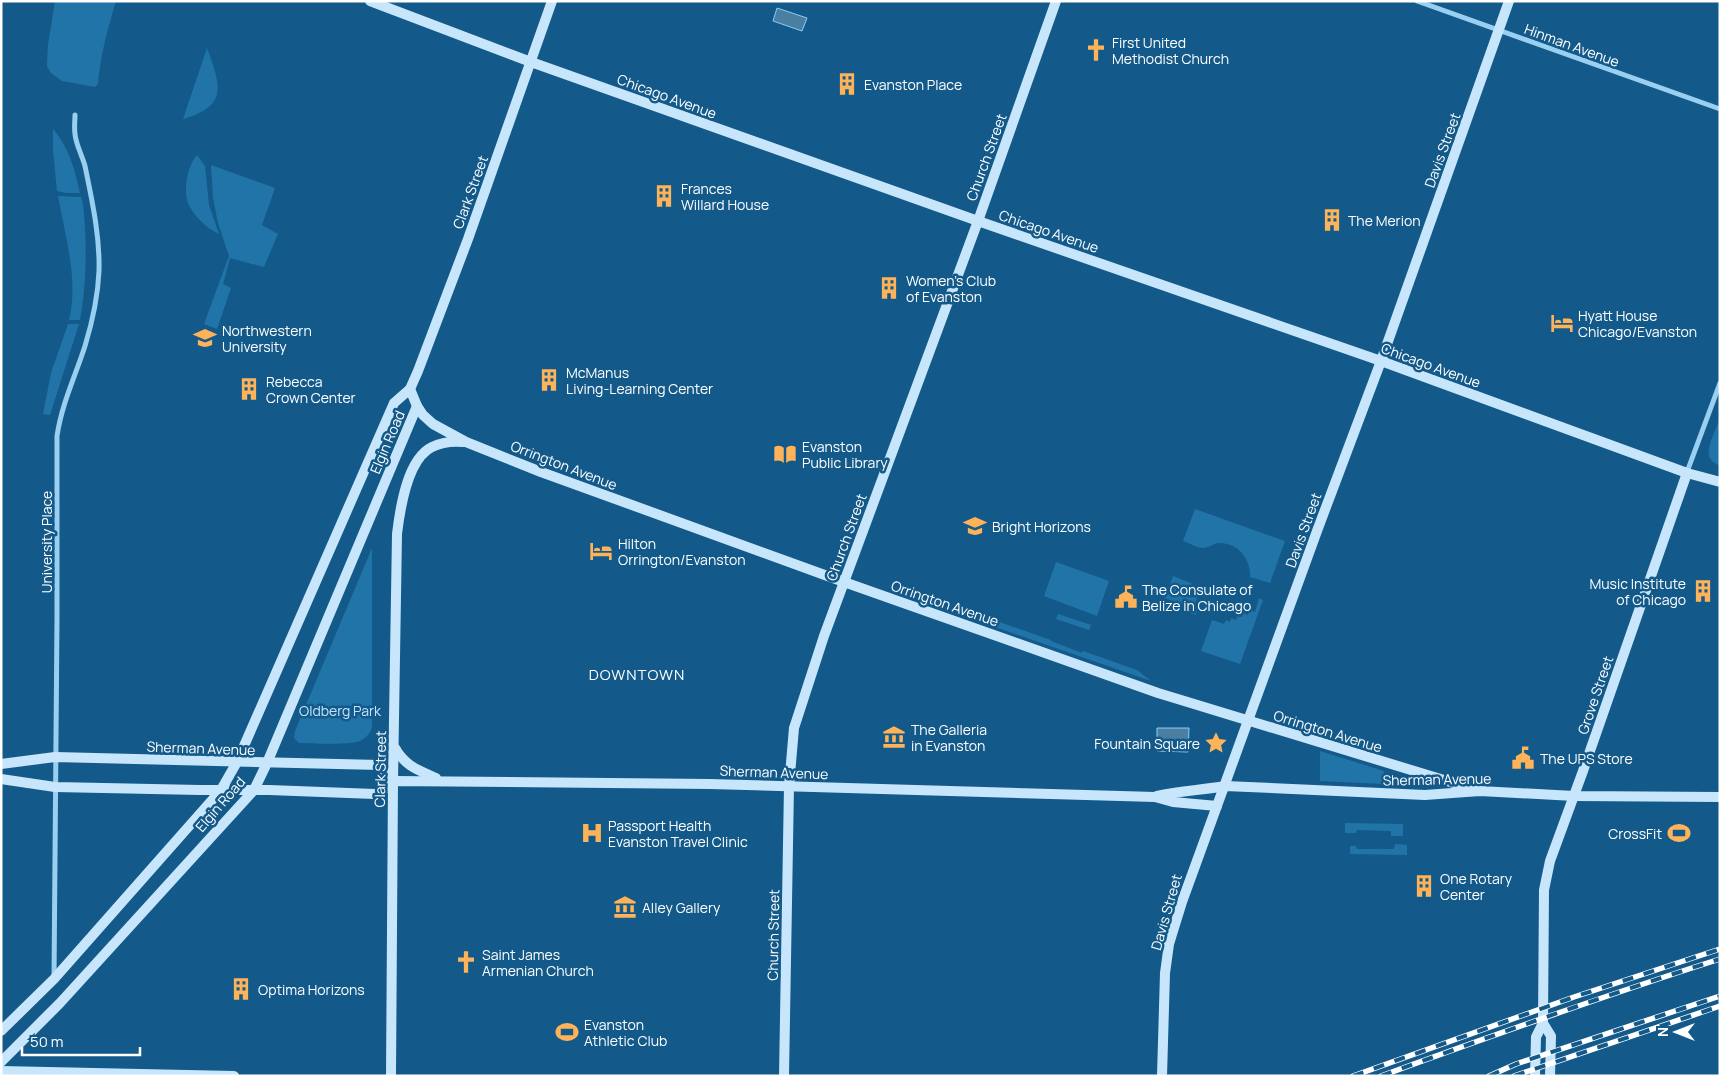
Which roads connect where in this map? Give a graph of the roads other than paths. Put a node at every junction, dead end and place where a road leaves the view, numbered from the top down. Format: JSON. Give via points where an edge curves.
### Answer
{"nodes":[{"id":1,"x":370,"y":1,"type":"edge"},
{"id":2,"x":552,"y":1,"type":"edge"},
{"id":3,"x":1056,"y":1,"type":"edge"},
{"id":4,"x":1417,"y":1,"type":"edge"},
{"id":5,"x":1509,"y":1,"type":"edge"},
{"id":6,"x":1498,"y":31,"type":"junction"},
{"id":7,"x":531,"y":62,"type":"junction"},
{"id":8,"x":1720,"y":109,"type":"edge"},
{"id":9,"x":75,"y":115,"type":"dead end"},
{"id":10,"x":978,"y":221,"type":"junction"},
{"id":11,"x":1381,"y":361,"type":"junction"},
{"id":12,"x":1720,"y":383,"type":"edge"},
{"id":13,"x":410,"y":390,"type":"junction"},
{"id":14,"x":416,"y":406,"type":"junction"},
{"id":15,"x":466,"y":442,"type":"junction"},
{"id":16,"x":1687,"y":473,"type":"junction"},
{"id":17,"x":1720,"y":482,"type":"edge"},
{"id":18,"x":844,"y":582,"type":"junction"},
{"id":19,"x":1248,"y":722,"type":"junction"},
{"id":20,"x":394,"y":747,"type":"junction"},
{"id":21,"x":55,"y":757,"type":"junction"},
{"id":22,"x":237,"y":762,"type":"junction"},
{"id":23,"x":267,"y":763,"type":"junction"},
{"id":24,"x":1,"y":764,"type":"edge"},
{"id":25,"x":1,"y":779,"type":"edge"},
{"id":26,"x":441,"y":780,"type":"junction"},
{"id":27,"x":393,"y":781,"type":"junction"},
{"id":28,"x":789,"y":786,"type":"junction"},
{"id":29,"x":1225,"y":786,"type":"junction"},
{"id":30,"x":55,"y":787,"type":"junction"},
{"id":31,"x":221,"y":790,"type":"junction"},
{"id":32,"x":254,"y":790,"type":"junction"},
{"id":33,"x":1480,"y":791,"type":"junction"},
{"id":34,"x":1574,"y":796,"type":"junction"},
{"id":35,"x":1155,"y":797,"type":"junction"},
{"id":36,"x":1720,"y":797,"type":"edge"},
{"id":37,"x":1217,"y":806,"type":"junction"},
{"id":38,"x":54,"y":979,"type":"junction"},
{"id":39,"x":1544,"y":1023,"type":"junction"},
{"id":40,"x":1,"y":1031,"type":"edge"},
{"id":41,"x":1,"y":1062,"type":"edge"},
{"id":42,"x":1,"y":1071,"type":"edge"},
{"id":43,"x":49,"y":1074,"type":"edge"},
{"id":44,"x":234,"y":1076,"type":"edge"},
{"id":45,"x":392,"y":1076,"type":"edge"},
{"id":46,"x":784,"y":1076,"type":"edge"},
{"id":47,"x":1162,"y":1076,"type":"edge"},
{"id":48,"x":1535,"y":1076,"type":"edge"},
{"id":49,"x":1550,"y":1076,"type":"edge"}],
"edges":[{"from":1,"to":7,"type":"street","name":"Chicago Avenue"},
{"from":2,"to":7,"type":"street","name":"Clark Street"},
{"from":3,"to":10,"type":"street","name":"Church Street"},
{"from":4,"to":6,"type":"street","name":"Hinman Avenue"},
{"from":5,"to":6,"type":"street","name":"Davis Street"},
{"from":6,"to":8,"type":"street","name":"Hinman Avenue"},
{"from":6,"to":11,"type":"street","name":"Davis Street"},
{"from":7,"to":10,"type":"street","name":"Chicago Avenue"},
{"from":7,"to":13,"type":"street","name":"Clark Street"},
{"from":9,"to":21,"type":"street","name":"University Place","via":[[75,135],[92,198],[99,272],[85,346],[70,384],[57,436]]},
{"from":10,"to":11,"type":"street","name":"Chicago Avenue"},
{"from":10,"to":18,"type":"street","name":"Church Street"},
{"from":11,"to":16,"type":"street","name":"Chicago Avenue"},
{"from":11,"to":19,"type":"street","name":"Davis Street"},
{"from":12,"to":16,"type":"street","name":"Grove Street"},
{"from":13,"to":14,"type":"street","name":"Elgin Road"},
{"from":13,"to":22,"type":"street","name":"Elgin Road","via":[[394,403]]},
{"from":14,"to":15,"type":"street","name":"Orrington Avenue","via":[[433,424]]},
{"from":14,"to":23,"type":"street","name":"Elgin Road"},
{"from":15,"to":18,"type":"street","name":"Orrington Avenue"},
{"from":15,"to":20,"type":"street","name":"Clark Street","via":[[450,441],[432,446],[422,454],[412,472],[399,513]]},
{"from":16,"to":17,"type":"street","name":"Chicago Avenue"},
{"from":16,"to":34,"type":"street","name":"Grove Street"},
{"from":18,"to":19,"type":"street","name":"Orrington Avenue"},
{"from":18,"to":28,"type":"street","name":"Church Street","via":[[794,728]]},
{"from":19,"to":29,"type":"street","name":"Davis Street"},
{"from":19,"to":33,"type":"street","name":"Orrington Avenue"},
{"from":20,"to":26,"type":"street","via":[[409,766]]},
{"from":20,"to":27,"type":"street","name":"Clark Street"},
{"from":21,"to":22,"type":"street","name":"Sherman Avenue"},
{"from":21,"to":24,"type":"street","name":"Sherman Avenue"},
{"from":21,"to":30,"type":"street","name":"University Place"},
{"from":22,"to":23,"type":"street","name":"Sherman Avenue"},
{"from":22,"to":31,"type":"street","name":"Elgin Road"},
{"from":23,"to":27,"type":"street","name":"Sherman Avenue","via":[[380,765]]},
{"from":23,"to":32,"type":"street","name":"Elgin Road"},
{"from":25,"to":30,"type":"street"},
{"from":26,"to":27,"type":"street","name":"Sherman Avenue"},
{"from":26,"to":28,"type":"street","name":"Sherman Avenue"},
{"from":27,"to":32,"type":"street","via":[[375,794]]},
{"from":27,"to":45,"type":"street","name":"Clark Street"},
{"from":28,"to":35,"type":"street","name":"Sherman Avenue"},
{"from":28,"to":46,"type":"street","name":"Church Street"},
{"from":29,"to":33,"type":"street","name":"Sherman Avenue","via":[[1425,796]]},
{"from":29,"to":35,"type":"street","name":"Sherman Avenue"},
{"from":29,"to":37,"type":"street","name":"Davis Street"},
{"from":30,"to":31,"type":"street"},
{"from":30,"to":38,"type":"street","name":"University Place"},
{"from":31,"to":32,"type":"street"},
{"from":31,"to":38,"type":"street","name":"Elgin Road"},
{"from":32,"to":41,"type":"street","name":"Elgin Road","via":[[60,1003]]},
{"from":33,"to":34,"type":"street","name":"Sherman Avenue"},
{"from":34,"to":36,"type":"street","name":"Sherman Avenue"},
{"from":34,"to":39,"type":"street","name":"Grove Street","via":[[1550,861],[1544,890]]},
{"from":35,"to":37,"type":"street","name":"Sherman Avenue"},
{"from":37,"to":47,"type":"street","name":"Davis Street","via":[[1169,944],[1164,973]]},
{"from":38,"to":40,"type":"street","name":"Elgin Road"},
{"from":39,"to":48,"type":"street","name":"Grove Street","via":[[1536,1037]]},
{"from":39,"to":49,"type":"street","name":"Grove Street","via":[[1551,1036]]},
{"from":42,"to":43,"type":"street"},
{"from":43,"to":44,"type":"street"}]}
